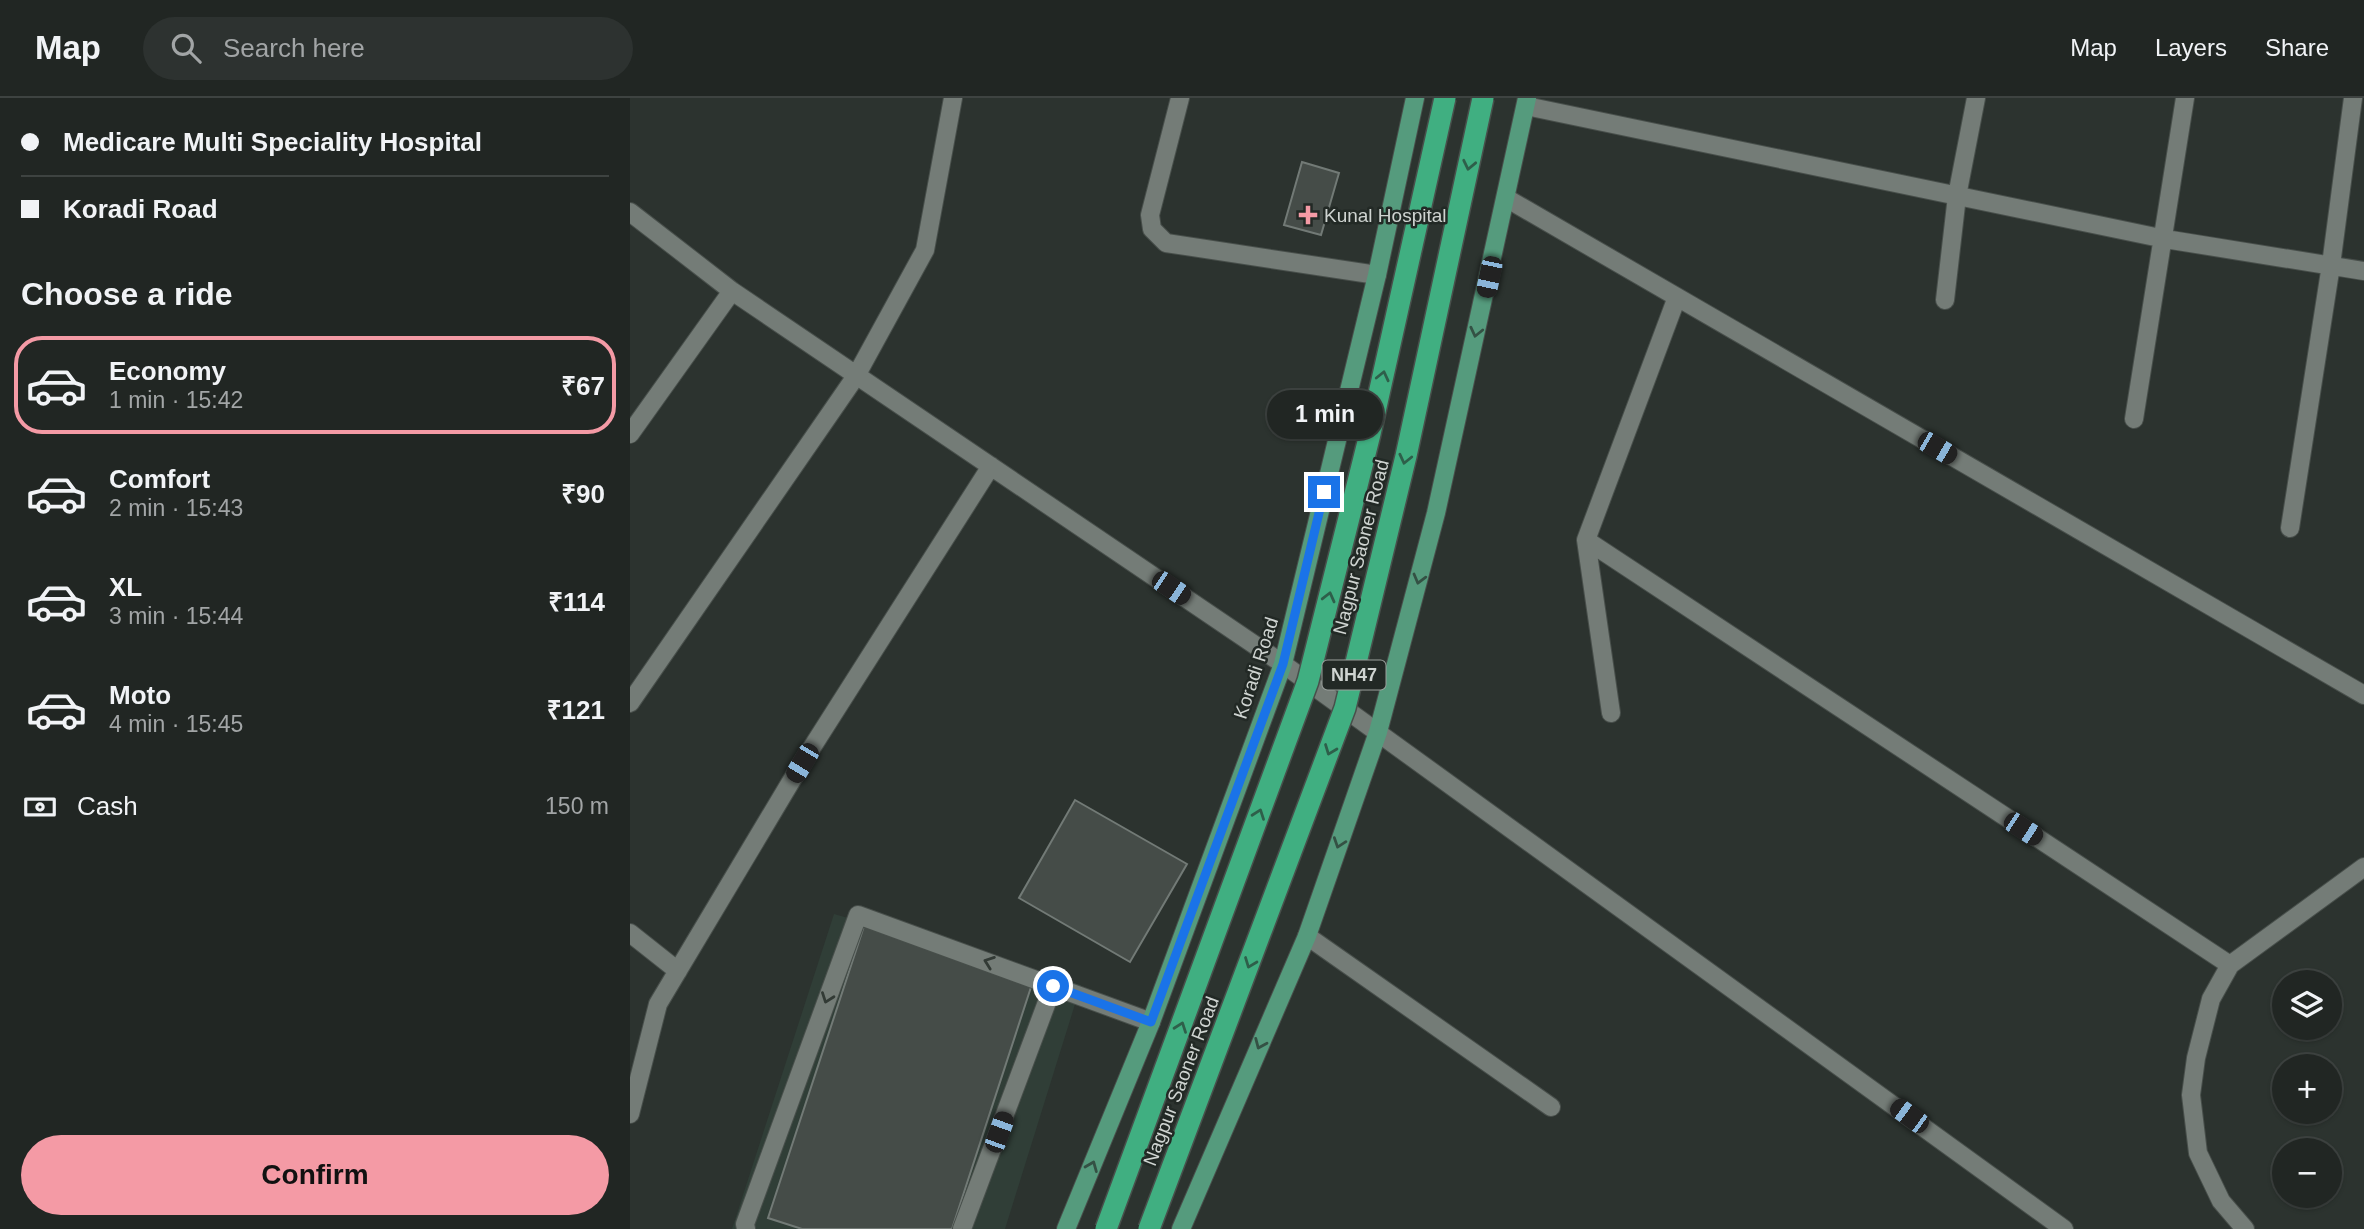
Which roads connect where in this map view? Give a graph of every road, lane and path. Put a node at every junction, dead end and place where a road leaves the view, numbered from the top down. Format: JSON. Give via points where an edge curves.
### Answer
{"nodes":[{"id":1,"x":953,"y":98,"type":"edge"},
{"id":2,"x":1180,"y":98,"type":"edge"},
{"id":3,"x":1415,"y":98,"type":"edge"},
{"id":4,"x":1445,"y":98,"type":"edge"},
{"id":5,"x":1483,"y":98,"type":"edge"},
{"id":6,"x":1976,"y":98,"type":"edge"},
{"id":7,"x":2185,"y":98,"type":"edge"},
{"id":8,"x":2354,"y":98,"type":"edge"},
{"id":9,"x":1526,"y":102,"type":"edge"},
{"id":10,"x":1957,"y":196,"type":"junction"},
{"id":11,"x":1506,"y":198,"type":"junction"},
{"id":12,"x":630,"y":212,"type":"edge"},
{"id":13,"x":2165,"y":239,"type":"junction"},
{"id":14,"x":2331,"y":265,"type":"junction"},
{"id":15,"x":2364,"y":271,"type":"edge"},
{"id":16,"x":1377,"y":275,"type":"junction"},
{"id":17,"x":732,"y":291,"type":"junction"},
{"id":18,"x":1676,"y":297,"type":"junction"},
{"id":19,"x":1945,"y":300,"type":"dead end"},
{"id":20,"x":856,"y":376,"type":"junction"},
{"id":21,"x":2134,"y":419,"type":"dead end"},
{"id":22,"x":630,"y":434,"type":"edge"},
{"id":23,"x":991,"y":466,"type":"junction"},
{"id":24,"x":2290,"y":528,"type":"dead end"},
{"id":25,"x":1586,"y":540,"type":"junction"},
{"id":26,"x":1283,"y":664,"type":"junction"},
{"id":27,"x":2364,"y":695,"type":"edge"},
{"id":28,"x":630,"y":703,"type":"edge"},
{"id":29,"x":1611,"y":713,"type":"dead end"},
{"id":30,"x":1378,"y":732,"type":"junction"},
{"id":31,"x":2364,"y":867,"type":"edge"},
{"id":32,"x":630,"y":933,"type":"edge"},
{"id":33,"x":1307,"y":936,"type":"junction"},
{"id":34,"x":2230,"y":965,"type":"junction"},
{"id":35,"x":678,"y":971,"type":"junction"},
{"id":36,"x":1053,"y":986,"type":"junction"},
{"id":37,"x":1151,"y":1022,"type":"junction"},
{"id":38,"x":1551,"y":1107,"type":"dead end"},
{"id":39,"x":630,"y":1114,"type":"edge"},
{"id":40,"x":1186,"y":1227,"type":"edge"},
{"id":41,"x":746,"y":1229,"type":"edge"},
{"id":42,"x":962,"y":1229,"type":"edge"},
{"id":43,"x":1066,"y":1229,"type":"edge"},
{"id":44,"x":1106,"y":1229,"type":"edge"},
{"id":45,"x":1149,"y":1229,"type":"edge"},
{"id":46,"x":2064,"y":1229,"type":"edge"},
{"id":47,"x":2245,"y":1229,"type":"edge"}],
"edges":[{"from":1,"to":20,"type":"street","via":[[925,250]]},
{"from":2,"to":16,"type":"street","via":[[1150,215],[1152,229],[1166,243]]},
{"from":3,"to":16,"type":"main road","name":"Koradi Road"},
{"from":44,"to":4,"type":"highway","name":"Nagpur Saoner Road","number":"NH47","one_way":true,"bridge":true,"via":[[1308,681],[1370,434]]},
{"from":5,"to":45,"type":"highway","name":"Nagpur Saoner Road","number":"NH47","one_way":true,"bridge":true,"via":[[1406,456],[1345,708]]},
{"from":6,"to":10,"type":"street"},
{"from":7,"to":13,"type":"street"},
{"from":8,"to":14,"type":"street"},
{"from":9,"to":10,"type":"street"},
{"from":9,"to":11,"type":"main road"},
{"from":10,"to":13,"type":"street"},
{"from":10,"to":19,"type":"street"},
{"from":11,"to":18,"type":"street"},
{"from":11,"to":30,"type":"main road","one_way":true,"via":[[1436,513]]},
{"from":12,"to":17,"type":"street"},
{"from":13,"to":14,"type":"street"},
{"from":13,"to":21,"type":"street"},
{"from":14,"to":15,"type":"street"},
{"from":14,"to":24,"type":"street"},
{"from":16,"to":26,"type":"main road","name":"Koradi Road"},
{"from":17,"to":20,"type":"street"},
{"from":17,"to":22,"type":"street"},
{"from":18,"to":25,"type":"street"},
{"from":18,"to":27,"type":"street"},
{"from":20,"to":23,"type":"street"},
{"from":20,"to":28,"type":"street"},
{"from":23,"to":26,"type":"street"},
{"from":23,"to":35,"type":"street","via":[[802,763]]},
{"from":25,"to":29,"type":"street"},
{"from":25,"to":34,"type":"street"},
{"from":26,"to":30,"type":"street"},
{"from":26,"to":37,"type":"main road","name":"Koradi Road"},
{"from":30,"to":33,"type":"main road","one_way":true},
{"from":30,"to":46,"type":"street"},
{"from":31,"to":34,"type":"street"},
{"from":32,"to":35,"type":"street"},
{"from":33,"to":38,"type":"street"},
{"from":33,"to":40,"type":"main road","one_way":true},
{"from":34,"to":47,"type":"street","via":[[2210,999],[2191,1095],[2198,1153],[2221,1201]]},
{"from":35,"to":39,"type":"street","via":[[658,1004]]},
{"from":36,"to":37,"type":"street"},
{"from":36,"to":41,"type":"street","one_way":true,"via":[[858,915]]},
{"from":36,"to":42,"type":"street"},
{"from":43,"to":37,"type":"main road","name":"Koradi Road","one_way":true}]}
